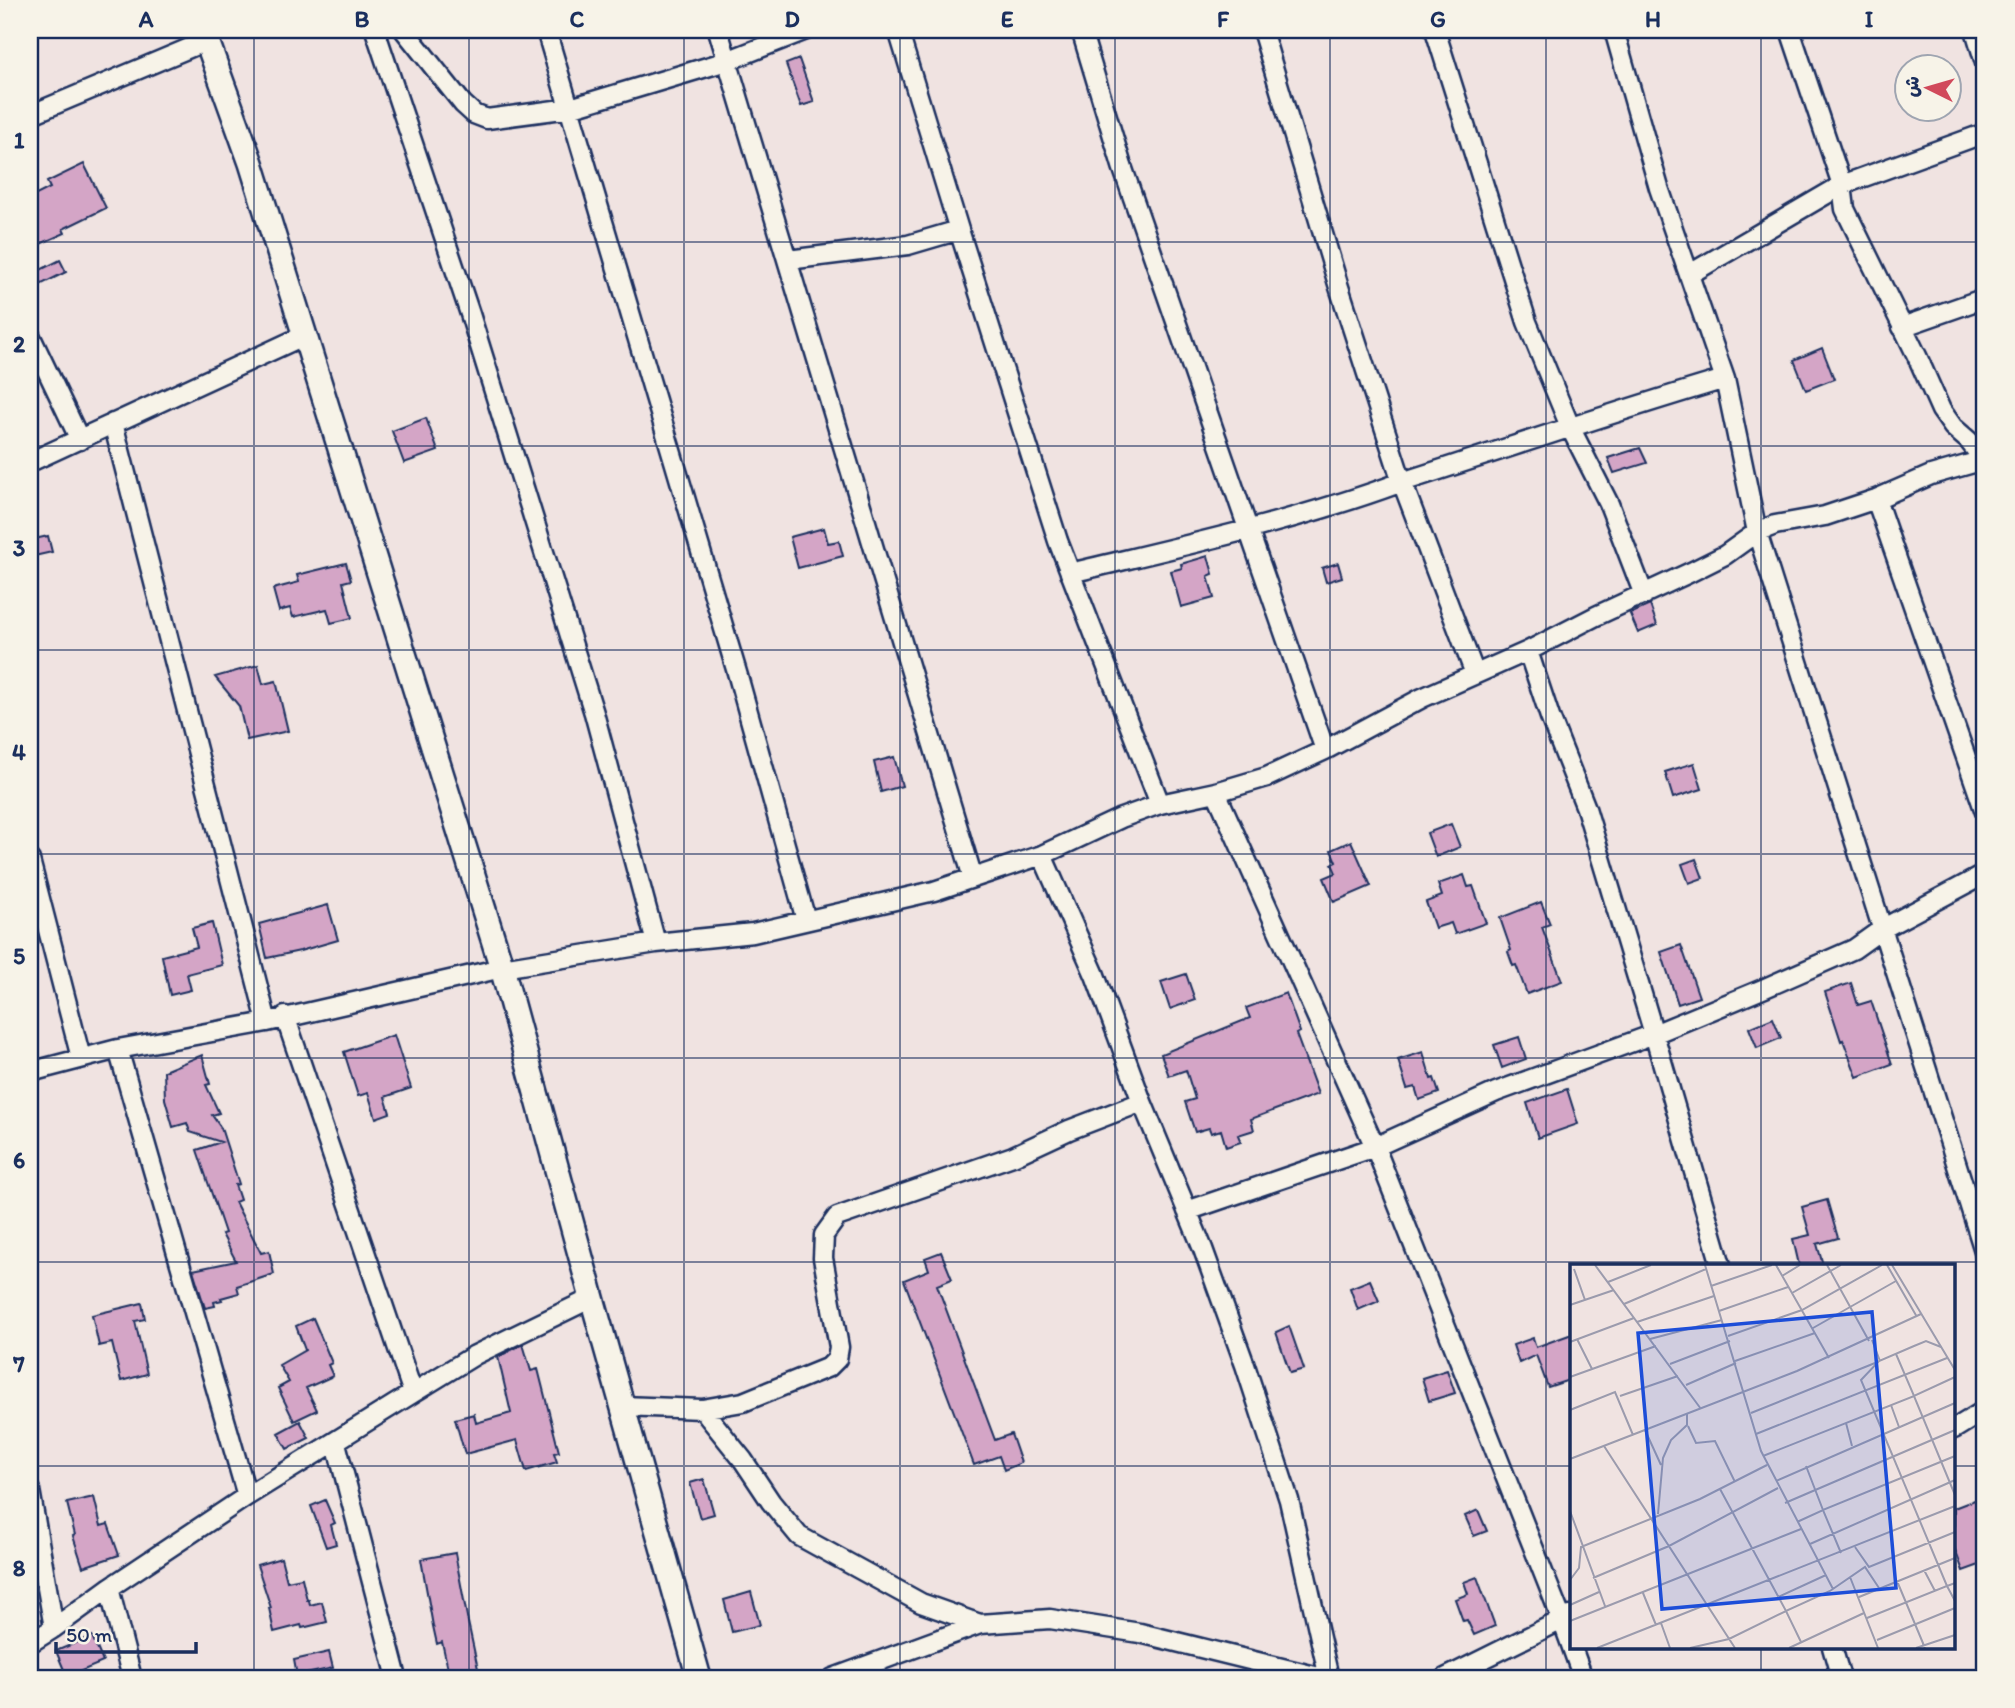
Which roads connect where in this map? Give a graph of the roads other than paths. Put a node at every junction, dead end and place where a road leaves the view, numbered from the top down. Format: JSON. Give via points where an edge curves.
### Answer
{"nodes":[{"id":1,"x":375,"y":30,"type":"edge"},
{"id":2,"x":404,"y":30,"type":"edge"},
{"id":3,"x":546,"y":30,"type":"edge"},
{"id":4,"x":718,"y":30,"type":"edge"},
{"id":5,"x":806,"y":30,"type":"edge"},
{"id":6,"x":898,"y":30,"type":"edge"},
{"id":7,"x":1081,"y":30,"type":"edge"},
{"id":8,"x":1262,"y":30,"type":"edge"},
{"id":9,"x":1435,"y":30,"type":"edge"},
{"id":10,"x":1614,"y":30,"type":"edge"},
{"id":11,"x":1790,"y":30,"type":"edge"},
{"id":12,"x":1975,"y":30,"type":"edge"},
{"id":13,"x":205,"y":35,"type":"edge"},
{"id":14,"x":726,"y":61,"type":"junction"},
{"id":15,"x":1985,"y":62,"type":"edge"},
{"id":16,"x":570,"y":108,"type":"junction"},
{"id":17,"x":30,"y":115,"type":"edge"},
{"id":18,"x":1985,"y":133,"type":"edge"},
{"id":19,"x":1842,"y":185,"type":"junction"},
{"id":20,"x":959,"y":230,"type":"junction"},
{"id":21,"x":788,"y":260,"type":"junction"},
{"id":22,"x":1690,"y":274,"type":"junction"},
{"id":23,"x":1985,"y":298,"type":"edge"},
{"id":24,"x":1902,"y":327,"type":"junction"},
{"id":25,"x":30,"y":335,"type":"edge"},
{"id":26,"x":303,"y":336,"type":"junction"},
{"id":27,"x":1725,"y":379,"type":"junction"},
{"id":28,"x":113,"y":423,"type":"junction"},
{"id":29,"x":1571,"y":429,"type":"junction"},
{"id":30,"x":80,"y":440,"type":"junction"},
{"id":31,"x":1984,"y":461,"type":"edge"},
{"id":32,"x":30,"y":462,"type":"edge"},
{"id":33,"x":1402,"y":482,"type":"junction"},
{"id":34,"x":1876,"y":499,"type":"junction"},
{"id":35,"x":1247,"y":530,"type":"junction"},
{"id":36,"x":1757,"y":532,"type":"junction"},
{"id":37,"x":1070,"y":573,"type":"junction"},
{"id":38,"x":1644,"y":595,"type":"junction"},
{"id":39,"x":1528,"y":651,"type":"junction"},
{"id":40,"x":1475,"y":674,"type":"junction"},
{"id":41,"x":1325,"y":750,"type":"junction"},
{"id":42,"x":1216,"y":792,"type":"junction"},
{"id":43,"x":1160,"y":804,"type":"junction"},
{"id":44,"x":1985,"y":812,"type":"edge"},
{"id":45,"x":1042,"y":855,"type":"junction"},
{"id":46,"x":30,"y":860,"type":"edge"},
{"id":47,"x":1985,"y":874,"type":"edge"},
{"id":48,"x":973,"y":878,"type":"junction"},
{"id":49,"x":806,"y":920,"type":"junction"},
{"id":50,"x":1882,"y":929,"type":"junction"},
{"id":51,"x":656,"y":943,"type":"junction"},
{"id":52,"x":502,"y":968,"type":"junction"},
{"id":53,"x":285,"y":1016,"type":"junction"},
{"id":54,"x":267,"y":1022,"type":"junction"},
{"id":55,"x":1654,"y":1034,"type":"junction"},
{"id":56,"x":118,"y":1049,"type":"junction"},
{"id":57,"x":81,"y":1058,"type":"junction"},
{"id":58,"x":30,"y":1072,"type":"edge"},
{"id":59,"x":1142,"y":1101,"type":"junction"},
{"id":60,"x":1375,"y":1147,"type":"junction"},
{"id":61,"x":1186,"y":1211,"type":"junction"},
{"id":62,"x":1985,"y":1254,"type":"edge"},
{"id":63,"x":1721,"y":1264,"type":"edge"},
{"id":64,"x":592,"y":1298,"type":"junction"},
{"id":65,"x":413,"y":1393,"type":"junction"},
{"id":66,"x":622,"y":1406,"type":"junction"},
{"id":67,"x":702,"y":1409,"type":"junction"},
{"id":68,"x":1985,"y":1410,"type":"edge"},
{"id":69,"x":1955,"y":1428,"type":"edge"},
{"id":70,"x":336,"y":1443,"type":"junction"},
{"id":71,"x":30,"y":1490,"type":"edge"},
{"id":72,"x":247,"y":1496,"type":"junction"},
{"id":73,"x":109,"y":1588,"type":"junction"},
{"id":74,"x":1567,"y":1618,"type":"edge"},
{"id":75,"x":979,"y":1624,"type":"junction"},
{"id":76,"x":54,"y":1628,"type":"junction"},
{"id":77,"x":30,"y":1643,"type":"edge"},
{"id":78,"x":1575,"y":1648,"type":"edge"},
{"id":79,"x":1832,"y":1648,"type":"edge"},
{"id":80,"x":132,"y":1678,"type":"edge"},
{"id":81,"x":397,"y":1678,"type":"edge"},
{"id":82,"x":699,"y":1678,"type":"edge"},
{"id":83,"x":833,"y":1678,"type":"edge"},
{"id":84,"x":1324,"y":1678,"type":"edge"},
{"id":85,"x":1329,"y":1678,"type":"edge"},
{"id":86,"x":1445,"y":1678,"type":"edge"},
{"id":87,"x":1583,"y":1678,"type":"edge"},
{"id":88,"x":1841,"y":1678,"type":"edge"}],
"edges":[{"from":1,"to":51,"type":"street","via":[[470,314],[594,713]]},
{"from":2,"to":16,"type":"street","via":[[474,114],[487,119]]},
{"from":3,"to":16,"type":"street"},
{"from":4,"to":14,"type":"street"},
{"from":5,"to":14,"type":"street"},
{"from":6,"to":20,"type":"street"},
{"from":7,"to":35,"type":"street","via":[[1122,166]]},
{"from":8,"to":33,"type":"street"},
{"from":9,"to":29,"type":"street","via":[[1528,323]]},
{"from":10,"to":22,"type":"street","via":[[1659,188]]},
{"from":11,"to":19,"type":"street"},
{"from":12,"to":15,"type":"street"},
{"from":13,"to":17,"type":"street"},
{"from":13,"to":26,"type":"street","via":[[251,163]]},
{"from":14,"to":16,"type":"street"},
{"from":14,"to":21,"type":"street"},
{"from":16,"to":49,"type":"street"},
{"from":18,"to":19,"type":"street"},
{"from":19,"to":22,"type":"street"},
{"from":19,"to":24,"type":"street","via":[[1845,209]]},
{"from":20,"to":21,"type":"street","via":[[908,245]]},
{"from":20,"to":37,"type":"street"},
{"from":21,"to":48,"type":"street"},
{"from":22,"to":27,"type":"street"},
{"from":23,"to":24,"type":"street"},
{"from":24,"to":31,"type":"street","via":[[1941,410]]},
{"from":25,"to":30,"type":"street"},
{"from":26,"to":28,"type":"street"},
{"from":26,"to":52,"type":"street"},
{"from":27,"to":29,"type":"street"},
{"from":27,"to":36,"type":"street"},
{"from":28,"to":30,"type":"street"},
{"from":28,"to":54,"type":"street"},
{"from":29,"to":33,"type":"street"},
{"from":29,"to":38,"type":"street","via":[[1609,504]]},
{"from":30,"to":32,"type":"street"},
{"from":31,"to":34,"type":"street","via":[[1931,475]]},
{"from":33,"to":35,"type":"street"},
{"from":33,"to":40,"type":"street"},
{"from":34,"to":36,"type":"street"},
{"from":34,"to":44,"type":"street"},
{"from":35,"to":37,"type":"street"},
{"from":35,"to":41,"type":"street"},
{"from":36,"to":38,"type":"street","via":[[1725,555]]},
{"from":36,"to":50,"type":"street"},
{"from":37,"to":43,"type":"street"},
{"from":38,"to":39,"type":"street"},
{"from":39,"to":40,"type":"street"},
{"from":39,"to":55,"type":"street","via":[[1586,808]]},
{"from":40,"to":41,"type":"street"},
{"from":41,"to":42,"type":"street","via":[[1267,777]]},
{"from":42,"to":43,"type":"street"},
{"from":42,"to":60,"type":"street"},
{"from":43,"to":45,"type":"street"},
{"from":45,"to":48,"type":"street"},
{"from":45,"to":59,"type":"street","via":[[1095,975]]},
{"from":46,"to":57,"type":"street"},
{"from":47,"to":50,"type":"street"},
{"from":48,"to":49,"type":"street"},
{"from":49,"to":51,"type":"street","via":[[753,933]]},
{"from":50,"to":55,"type":"street","via":[[1826,962]]},
{"from":50,"to":62,"type":"street"},
{"from":51,"to":52,"type":"street"},
{"from":52,"to":53,"type":"street"},
{"from":52,"to":64,"type":"street"},
{"from":53,"to":54,"type":"street"},
{"from":53,"to":65,"type":"street"},
{"from":54,"to":56,"type":"street"},
{"from":55,"to":60,"type":"street","via":[[1496,1092]]},
{"from":55,"to":63,"type":"street"},
{"from":56,"to":57,"type":"street"},
{"from":56,"to":72,"type":"street"},
{"from":57,"to":58,"type":"street"},
{"from":59,"to":61,"type":"street"},
{"from":59,"to":67,"type":"street","via":[[1013,1156],[837,1217],[824,1235],[823,1258],[839,1347],[837,1359],[829,1367],[743,1402]]},
{"from":60,"to":61,"type":"street"},
{"from":60,"to":74,"type":"street"},
{"from":61,"to":85,"type":"street","via":[[1240,1352],[1289,1500]]},
{"from":64,"to":65,"type":"street","via":[[475,1356]]},
{"from":64,"to":66,"type":"street"},
{"from":65,"to":70,"type":"street"},
{"from":66,"to":67,"type":"street"},
{"from":66,"to":82,"type":"street"},
{"from":67,"to":75,"type":"street","via":[[799,1536],[921,1603]]},
{"from":68,"to":69,"type":"street"},
{"from":70,"to":72,"type":"street"},
{"from":70,"to":81,"type":"street"},
{"from":71,"to":76,"type":"street"},
{"from":72,"to":73,"type":"street"},
{"from":73,"to":76,"type":"street"},
{"from":73,"to":80,"type":"street"},
{"from":74,"to":86,"type":"street"},
{"from":75,"to":83,"type":"street"},
{"from":75,"to":84,"type":"street","via":[[1050,1619],[1140,1633]]},
{"from":76,"to":77,"type":"street"},
{"from":78,"to":87,"type":"street"},
{"from":79,"to":88,"type":"street"}]}
